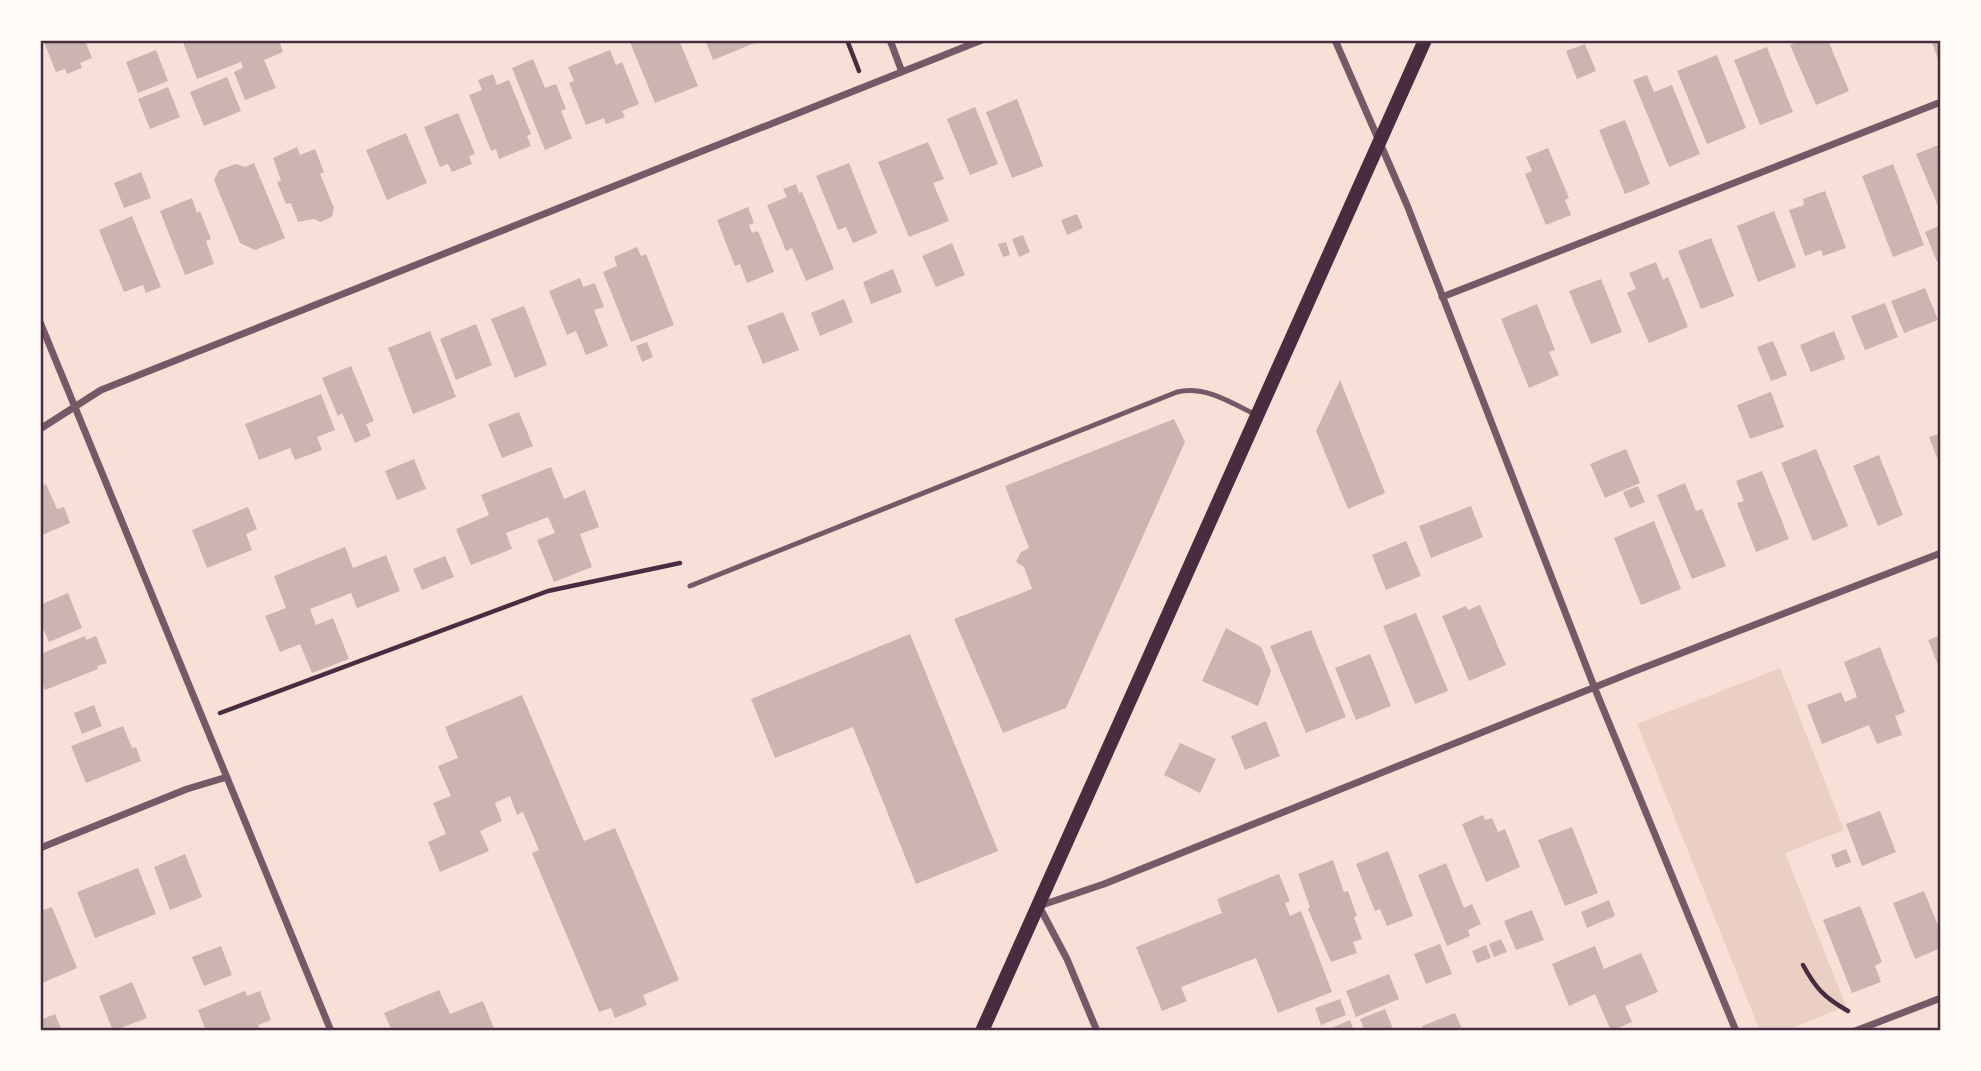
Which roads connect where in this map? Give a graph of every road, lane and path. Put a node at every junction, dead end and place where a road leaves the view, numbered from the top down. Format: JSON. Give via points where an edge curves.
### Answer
{"nodes":[{"id":1,"x":847,"y":40,"type":"edge"},
{"id":2,"x":890,"y":40,"type":"edge"},
{"id":3,"x":982,"y":40,"type":"edge"},
{"id":4,"x":1335,"y":40,"type":"edge"},
{"id":5,"x":1425,"y":40,"type":"edge"},
{"id":6,"x":902,"y":72,"type":"junction"},
{"id":7,"x":866,"y":88,"type":"junction"},
{"id":8,"x":1941,"y":102,"type":"edge"},
{"id":9,"x":1379,"y":142,"type":"junction"},
{"id":10,"x":1442,"y":297,"type":"junction"},
{"id":11,"x":40,"y":322,"type":"edge"},
{"id":12,"x":74,"y":407,"type":"junction"},
{"id":13,"x":1258,"y":415,"type":"junction"},
{"id":14,"x":40,"y":429,"type":"edge"},
{"id":15,"x":1941,"y":553,"type":"edge"},
{"id":16,"x":680,"y":563,"type":"dead end"},
{"id":17,"x":690,"y":586,"type":"dead end"},
{"id":18,"x":1595,"y":689,"type":"junction"},
{"id":19,"x":203,"y":719,"type":"junction"},
{"id":20,"x":227,"y":777,"type":"junction"},
{"id":21,"x":40,"y":848,"type":"edge"},
{"id":22,"x":1040,"y":906,"type":"junction"},
{"id":23,"x":1803,"y":965,"type":"dead end"},
{"id":24,"x":1941,"y":998,"type":"edge"},
{"id":25,"x":1848,"y":1011,"type":"dead end"},
{"id":26,"x":331,"y":1031,"type":"edge"},
{"id":27,"x":982,"y":1031,"type":"edge"},
{"id":28,"x":1097,"y":1031,"type":"edge"},
{"id":29,"x":1736,"y":1031,"type":"edge"},
{"id":30,"x":1855,"y":1031,"type":"edge"}],
"edges":[{"from":1,"to":7,"type":"path"},
{"from":2,"to":6,"type":"street"},
{"from":3,"to":6,"type":"street"},
{"from":4,"to":9,"type":"street"},
{"from":5,"to":9,"type":"main road"},
{"from":6,"to":7,"type":"street"},
{"from":7,"to":12,"type":"street","via":[[101,390]]},
{"from":8,"to":10,"type":"street"},
{"from":9,"to":10,"type":"street"},
{"from":9,"to":13,"type":"main road"},
{"from":10,"to":18,"type":"street"},
{"from":11,"to":12,"type":"street"},
{"from":12,"to":14,"type":"street"},
{"from":12,"to":19,"type":"street"},
{"from":13,"to":17,"type":"lane","via":[[1212,393],[1177,392]]},
{"from":13,"to":22,"type":"main road"},
{"from":15,"to":18,"type":"street"},
{"from":16,"to":19,"type":"path","via":[[548,591]]},
{"from":18,"to":22,"type":"street"},
{"from":18,"to":29,"type":"street"},
{"from":19,"to":20,"type":"street"},
{"from":20,"to":21,"type":"street"},
{"from":20,"to":26,"type":"street"},
{"from":22,"to":27,"type":"main road"},
{"from":22,"to":28,"type":"street"},
{"from":23,"to":25,"type":"path","via":[[1825,998]]},
{"from":24,"to":30,"type":"street"}]}
